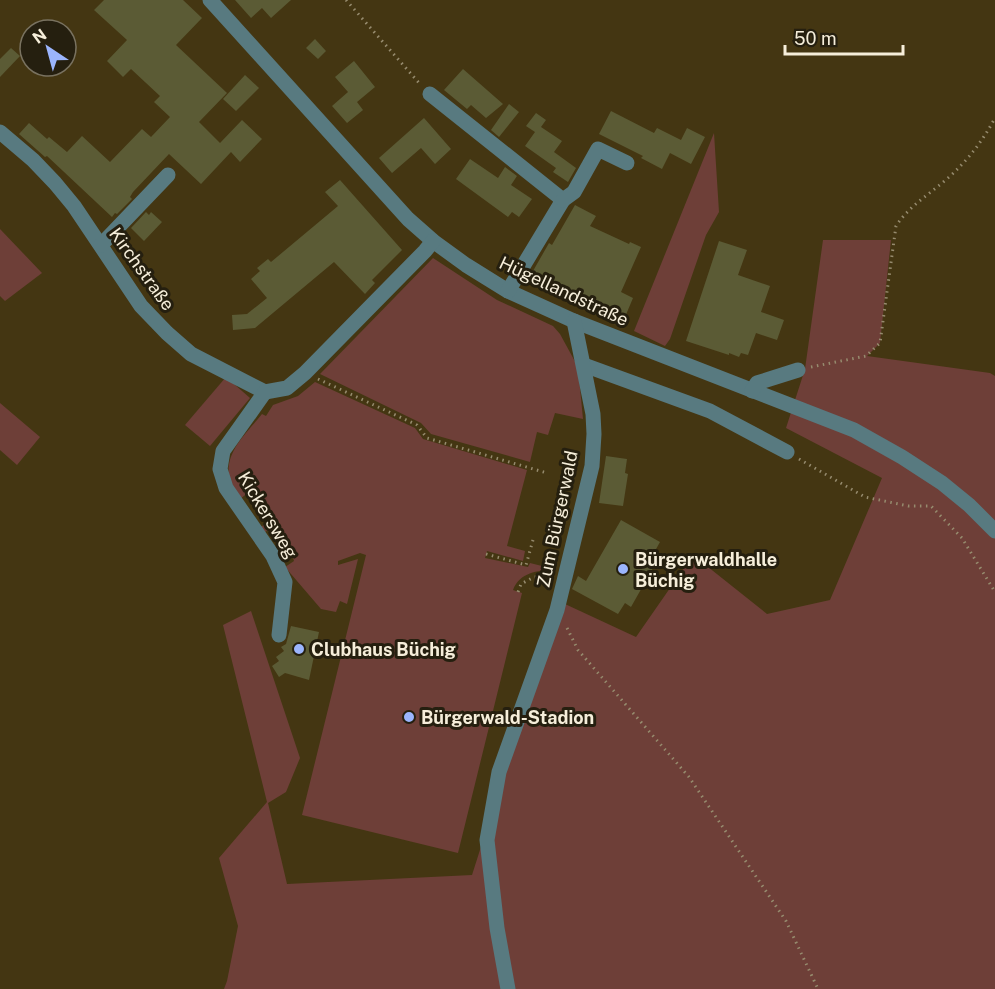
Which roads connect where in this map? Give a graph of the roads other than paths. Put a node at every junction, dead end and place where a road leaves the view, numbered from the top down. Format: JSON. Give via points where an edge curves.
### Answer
{"nodes":[{"id":1,"x":210,"y":0,"type":"edge"},
{"id":2,"x":430,"y":94,"type":"road end"},
{"id":3,"x":0,"y":132,"type":"edge"},
{"id":4,"x":627,"y":163,"type":"dead end"},
{"id":5,"x":168,"y":175,"type":"dead end"},
{"id":6,"x":563,"y":200,"type":"junction"},
{"id":7,"x":433,"y":241,"type":"junction"},
{"id":8,"x":101,"y":245,"type":"junction"},
{"id":9,"x":508,"y":291,"type":"junction"},
{"id":10,"x":574,"y":321,"type":"junction"},
{"id":11,"x":584,"y":365,"type":"junction"},
{"id":12,"x":798,"y":370,"type":"road end"},
{"id":13,"x":752,"y":391,"type":"junction"},
{"id":14,"x":265,"y":392,"type":"junction"},
{"id":15,"x":788,"y":452,"type":"road end"},
{"id":16,"x":995,"y":531,"type":"edge"},
{"id":17,"x":279,"y":635,"type":"dead end"},
{"id":18,"x":508,"y":989,"type":"edge"}],
"edges":[{"from":1,"to":7,"type":"street","name":"Hügellandstraße","via":[[385,195]]},
{"from":2,"to":6,"type":"street"},
{"from":3,"to":8,"type":"street","name":"Kirchstraße","via":[[55,183]]},
{"from":4,"to":6,"type":"street","via":[[598,149],[574,192]]},
{"from":5,"to":8,"type":"street"},
{"from":6,"to":9,"type":"street"},
{"from":7,"to":9,"type":"street","name":"Hügellandstraße"},
{"from":7,"to":14,"type":"street","via":[[305,373],[287,388]]},
{"from":8,"to":14,"type":"street","name":"Kirchstraße","via":[[141,306],[167,333],[191,354]]},
{"from":9,"to":10,"type":"street","name":"Hügellandstraße"},
{"from":10,"to":11,"type":"street","name":"Zum Bürgerwald"},
{"from":10,"to":13,"type":"street","name":"Hügellandstraße"},
{"from":11,"to":15,"type":"street","via":[[710,411]]},
{"from":11,"to":18,"type":"street","name":"Zum Bürgerwald","via":[[593,414],[592,466],[557,610],[499,772],[487,840]]},
{"from":12,"to":13,"type":"street","via":[[757,383]]},
{"from":13,"to":16,"type":"street","name":"Hügellandstraße","via":[[854,430],[902,457],[942,483]]},
{"from":14,"to":17,"type":"street","name":"Kickersweg","via":[[223,451],[220,469],[226,488],[273,556],[285,582]]}]}
